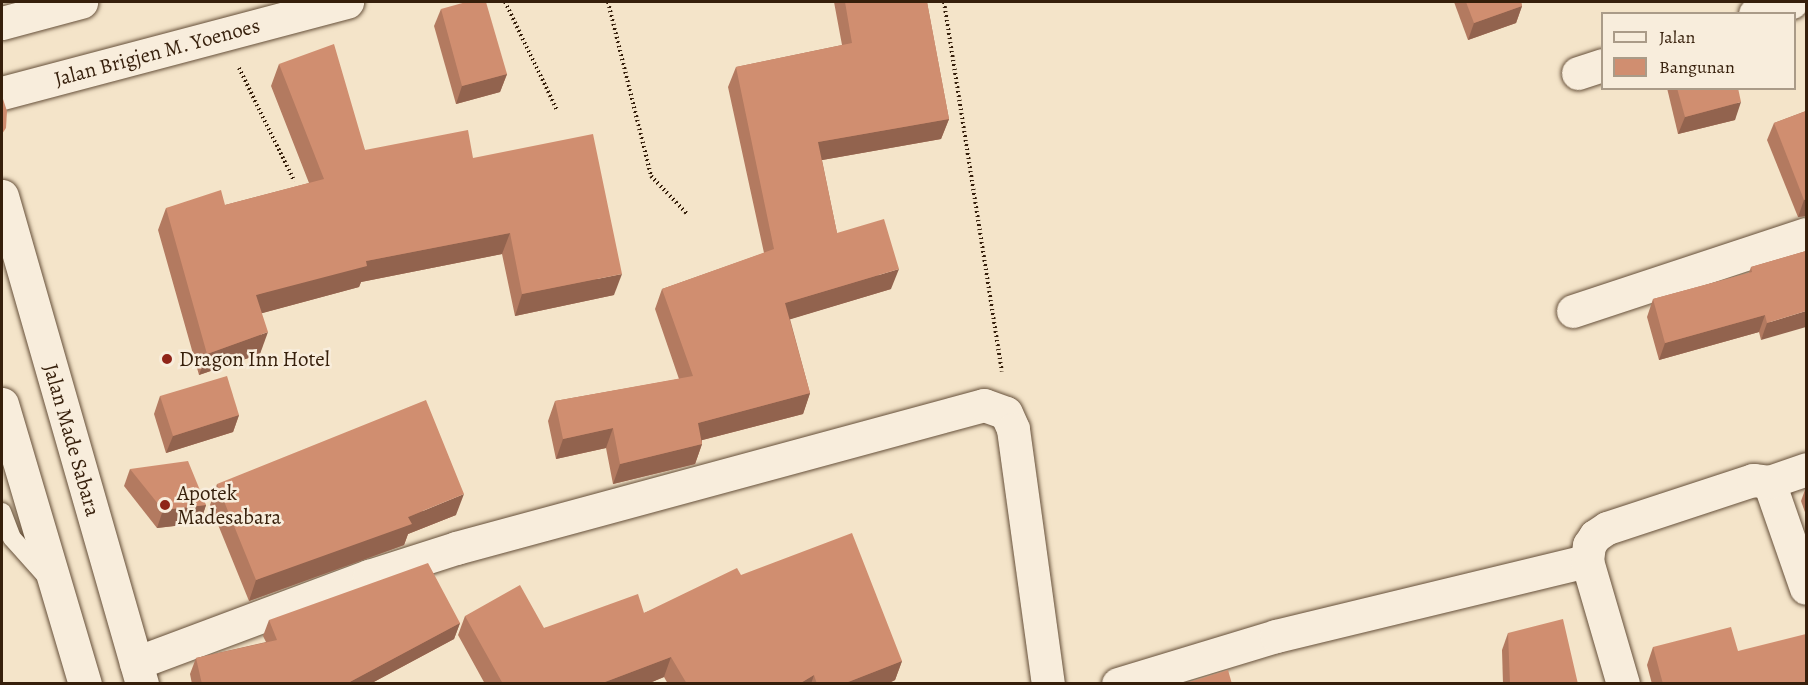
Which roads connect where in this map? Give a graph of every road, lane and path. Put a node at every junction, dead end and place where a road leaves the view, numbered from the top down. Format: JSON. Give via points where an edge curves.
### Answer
{"nodes":[{"id":1,"x":81,"y":2,"type":"edge"},
{"id":2,"x":347,"y":2,"type":"edge"},
{"id":3,"x":506,"y":2,"type":"edge"},
{"id":4,"x":608,"y":2,"type":"edge"},
{"id":5,"x":944,"y":2,"type":"edge"},
{"id":6,"x":1791,"y":2,"type":"edge"},
{"id":7,"x":1761,"y":12,"type":"edge"},
{"id":8,"x":2,"y":23,"type":"edge"},
{"id":9,"x":224,"y":34,"type":"junction"},
{"id":10,"x":2,"y":93,"type":"edge"},
{"id":11,"x":556,"y":110,"type":"dead end"},
{"id":12,"x":294,"y":181,"type":"dead end"},
{"id":13,"x":2,"y":196,"type":"edge"},
{"id":14,"x":687,"y":214,"type":"dead end"},
{"id":15,"x":1806,"y":234,"type":"edge"},
{"id":16,"x":1573,"y":311,"type":"dead end"},
{"id":17,"x":2,"y":404,"type":"edge"},
{"id":18,"x":1010,"y":416,"type":"junction"},
{"id":19,"x":1806,"y":469,"type":"edge"},
{"id":20,"x":1769,"y":482,"type":"junction"},
{"id":21,"x":2,"y":512,"type":"edge"},
{"id":22,"x":1587,"y":561,"type":"junction"},
{"id":23,"x":1806,"y":588,"type":"edge"},
{"id":24,"x":57,"y":589,"type":"junction"},
{"id":25,"x":139,"y":674,"type":"edge"},
{"id":26,"x":85,"y":684,"type":"edge"},
{"id":27,"x":1048,"y":684,"type":"edge"},
{"id":28,"x":1118,"y":684,"type":"edge"},
{"id":29,"x":1623,"y":684,"type":"edge"}],
"edges":[{"from":1,"to":8,"type":"street"},
{"from":2,"to":9,"type":"street","name":"Jalan Brigjen M. Yoenoes"},
{"from":3,"to":11,"type":"path"},
{"from":4,"to":14,"type":"path","via":[[651,176]]},
{"from":5,"to":18,"type":"path"},
{"from":6,"to":7,"type":"street"},
{"from":9,"to":10,"type":"street","name":"Jalan Brigjen M. Yoenoes"},
{"from":9,"to":12,"type":"path"},
{"from":13,"to":25,"type":"street","name":"Jalan Made Sabara"},
{"from":15,"to":16,"type":"street"},
{"from":17,"to":24,"type":"street"},
{"from":18,"to":25,"type":"street","via":[[984,405],[456,548],[369,576]]},
{"from":18,"to":27,"type":"street"},
{"from":19,"to":20,"type":"street"},
{"from":20,"to":22,"type":"street","via":[[1753,480],[1607,528],[1589,545]]},
{"from":20,"to":23,"type":"street"},
{"from":21,"to":24,"type":"lane","via":[[12,538]]},
{"from":22,"to":28,"type":"street","via":[[1276,636]]},
{"from":22,"to":29,"type":"street"},
{"from":24,"to":26,"type":"street"}]}
